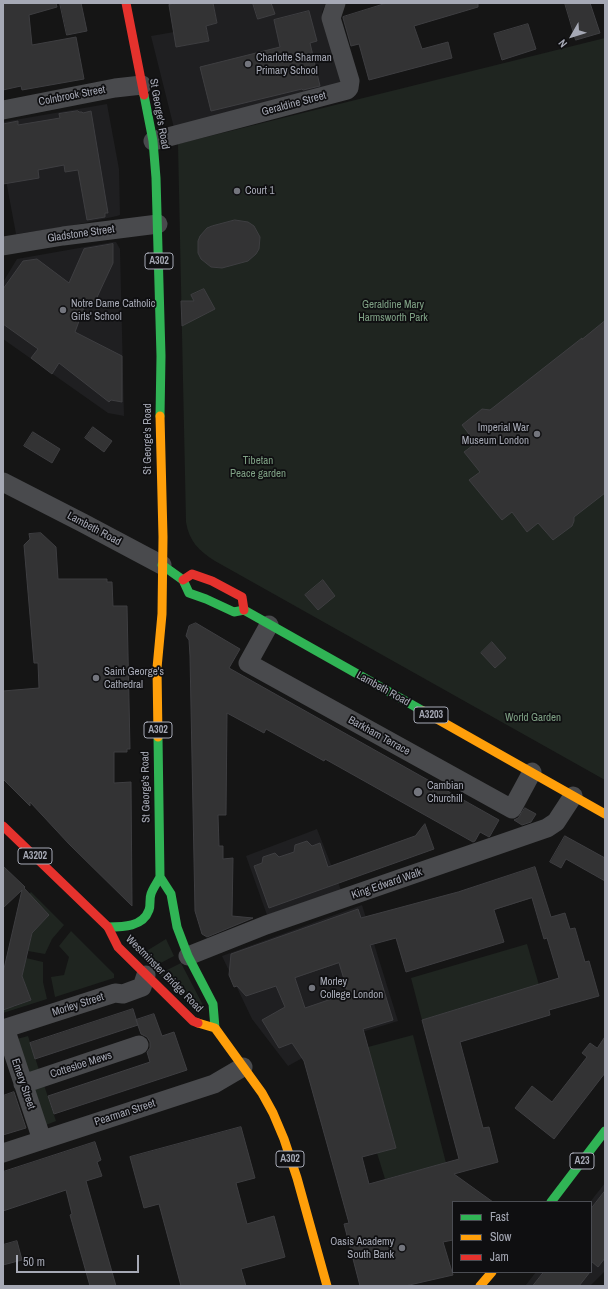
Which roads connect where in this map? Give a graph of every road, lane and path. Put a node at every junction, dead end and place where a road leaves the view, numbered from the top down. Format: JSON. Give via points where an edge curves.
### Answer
{"nodes":[{"id":1,"x":126,"y":3,"type":"edge"},
{"id":2,"x":336,"y":3,"type":"edge"},
{"id":3,"x":142,"y":85,"type":"junction"},
{"id":4,"x":3,"y":110,"type":"edge"},
{"id":5,"x":152,"y":141,"type":"junction"},
{"id":6,"x":158,"y":224,"type":"junction"},
{"id":7,"x":3,"y":246,"type":"edge"},
{"id":8,"x":3,"y":482,"type":"edge"},
{"id":9,"x":162,"y":565,"type":"junction"},
{"id":10,"x":183,"y":580,"type":"junction"},
{"id":11,"x":244,"y":610,"type":"junction"},
{"id":12,"x":269,"y":625,"type":"junction"},
{"id":13,"x":532,"y":772,"type":"junction"},
{"id":14,"x":574,"y":796,"type":"junction"},
{"id":15,"x":605,"y":814,"type":"edge"},
{"id":16,"x":3,"y":826,"type":"edge"},
{"id":17,"x":160,"y":877,"type":"junction"},
{"id":18,"x":108,"y":927,"type":"junction"},
{"id":19,"x":188,"y":956,"type":"junction"},
{"id":20,"x":146,"y":975,"type":"junction"},
{"id":21,"x":214,"y":1028,"type":"junction"},
{"id":22,"x":4,"y":1029,"type":"edge"},
{"id":23,"x":139,"y":1045,"type":"dead end"},
{"id":24,"x":243,"y":1067,"type":"junction"},
{"id":25,"x":23,"y":1084,"type":"junction"},
{"id":26,"x":605,"y":1131,"type":"edge"},
{"id":27,"x":42,"y":1140,"type":"junction"},
{"id":28,"x":3,"y":1153,"type":"edge"},
{"id":29,"x":552,"y":1201,"type":"edge"},
{"id":30,"x":491,"y":1273,"type":"edge"},
{"id":31,"x":327,"y":1286,"type":"edge"},
{"id":32,"x":480,"y":1286,"type":"edge"}],
"edges":[{"from":1,"to":3,"type":"main road","name":"St George's Road","number":"A302"},
{"from":2,"to":5,"type":"street","name":"Geraldine Street","via":[[331,18],[350,81],[347,90]]},
{"from":3,"to":4,"type":"street","name":"Colnbrook Street"},
{"from":3,"to":5,"type":"main road","name":"St George's Road","number":"A302"},
{"from":5,"to":6,"type":"main road","name":"St George's Road","number":"A302"},
{"from":6,"to":7,"type":"street","name":"Gladstone Street"},
{"from":6,"to":9,"type":"main road","name":"St George's Road","number":"A302"},
{"from":8,"to":9,"type":"street","name":"Lambeth Road"},
{"from":9,"to":10,"type":"main road","name":"Lambeth Road","number":"A3203"},
{"from":9,"to":17,"type":"main road","name":"St George's Road","number":"A302","via":[[162,614],[157,668]]},
{"from":10,"to":11,"type":"main road","name":"Lambeth Road","number":"A3203","via":[[188,593],[234,612]]},
{"from":10,"to":11,"type":"main road","via":[[192,574],[211,580],[242,598]]},
{"from":11,"to":12,"type":"main road","name":"Lambeth Road","number":"A3203"},
{"from":12,"to":13,"type":"main road","name":"Lambeth Road","number":"A3203"},
{"from":12,"to":13,"type":"street","name":"Barkham Terrace","via":[[248,663],[512,809]]},
{"from":13,"to":14,"type":"main road","name":"Lambeth Road","number":"A3203"},
{"from":14,"to":15,"type":"main road","name":"Lambeth Road","number":"A3203"},
{"from":14,"to":19,"type":"street","name":"King Edward Walk","via":[[556,822],[546,828],[266,925]]},
{"from":16,"to":18,"type":"main road","name":"Westminster Bridge Road","number":"A3202"},
{"from":17,"to":18,"type":"main road","name":"St George's Road","via":[[150,896],[146,916],[141,921],[126,927]]},
{"from":17,"to":19,"type":"main road","name":"Westminster Bridge Road","via":[[171,894],[177,927]]},
{"from":18,"to":20,"type":"main road","name":"Westminster Bridge Road","number":"A3202","via":[[118,947]]},
{"from":19,"to":21,"type":"main road","name":"Westminster Bridge Road","via":[[213,1004]]},
{"from":20,"to":21,"type":"main road","name":"Westminster Bridge Road","number":"A3202","via":[[193,1021]]},
{"from":20,"to":22,"type":"street","name":"Morley Street","via":[[142,987],[123,994],[114,993]]},
{"from":21,"to":24,"type":"main road","number":"A302"},
{"from":22,"to":25,"type":"street","name":"Emery Street"},
{"from":23,"to":25,"type":"street","name":"Cottesloe Mews"},
{"from":24,"to":27,"type":"street","name":"Pearman Street","via":[[214,1084]]},
{"from":24,"to":31,"type":"main road","number":"A302","via":[[262,1093],[284,1139]]},
{"from":25,"to":27,"type":"street","name":"Emery Street"},
{"from":26,"to":29,"type":"main road","number":"A23"},
{"from":27,"to":28,"type":"street","name":"Pearman Street"},
{"from":30,"to":32,"type":"main road"}]}
